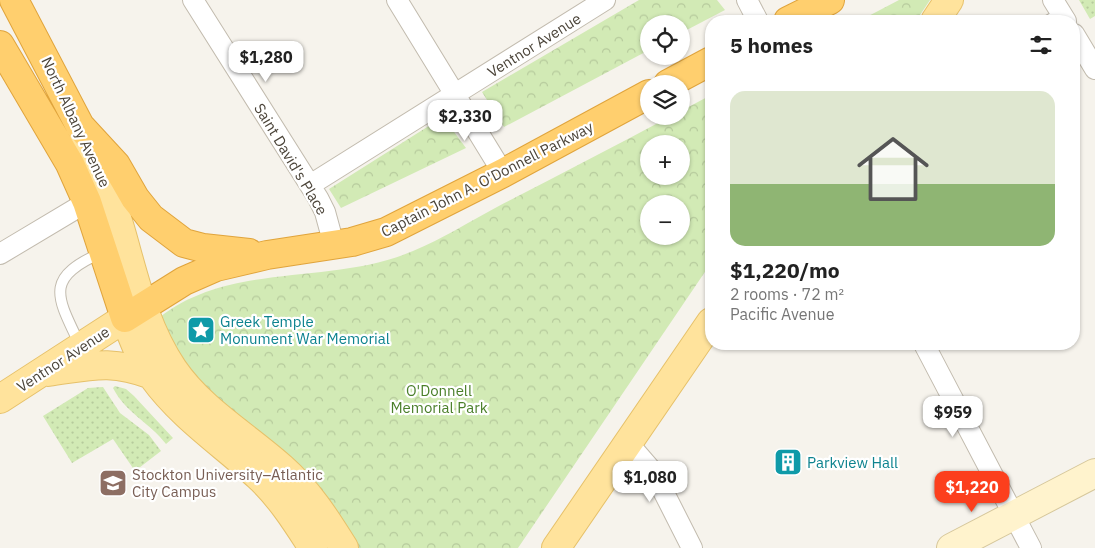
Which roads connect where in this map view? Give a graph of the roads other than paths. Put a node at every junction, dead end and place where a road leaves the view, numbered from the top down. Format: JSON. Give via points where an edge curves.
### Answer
{"nodes":[{"id":1,"x":14,"y":0,"type":"edge"},
{"id":2,"x":193,"y":0,"type":"edge"},
{"id":3,"x":398,"y":0,"type":"edge"},
{"id":4,"x":605,"y":0,"type":"edge"},
{"id":5,"x":747,"y":0,"type":"edge"},
{"id":6,"x":830,"y":0,"type":"edge"},
{"id":7,"x":950,"y":0,"type":"edge"},
{"id":8,"x":755,"y":15,"type":"edge"},
{"id":9,"x":800,"y":15,"type":"edge"},
{"id":10,"x":940,"y":15,"type":"edge"},
{"id":11,"x":0,"y":45,"type":"edge"},
{"id":12,"x":1080,"y":48,"type":"edge"},
{"id":13,"x":705,"y":64,"type":"edge"},
{"id":14,"x":1095,"y":70,"type":"edge"},
{"id":15,"x":685,"y":75,"type":"edge"},
{"id":16,"x":456,"y":93,"type":"junction"},
{"id":17,"x":640,"y":99,"type":"edge"},
{"id":18,"x":80,"y":126,"type":"junction"},
{"id":19,"x":503,"y":173,"type":"junction"},
{"id":20,"x":310,"y":185,"type":"junction"},
{"id":21,"x":87,"y":202,"type":"junction"},
{"id":22,"x":334,"y":245,"type":"junction"},
{"id":23,"x":104,"y":251,"type":"junction"},
{"id":24,"x":0,"y":254,"type":"edge"},
{"id":25,"x":267,"y":255,"type":"junction"},
{"id":26,"x":134,"y":313,"type":"junction"},
{"id":27,"x":705,"y":331,"type":"edge"},
{"id":28,"x":81,"y":347,"type":"junction"},
{"id":29,"x":927,"y":350,"type":"edge"},
{"id":30,"x":42,"y":372,"type":"junction"},
{"id":31,"x":152,"y":375,"type":"junction"},
{"id":32,"x":0,"y":399,"type":"edge"},
{"id":33,"x":628,"y":443,"type":"junction"},
{"id":34,"x":1095,"y":473,"type":"edge"},
{"id":35,"x":1014,"y":515,"type":"junction"},
{"id":36,"x":313,"y":548,"type":"edge"},
{"id":37,"x":344,"y":548,"type":"edge"},
{"id":38,"x":556,"y":548,"type":"edge"},
{"id":39,"x":692,"y":548,"type":"edge"},
{"id":40,"x":951,"y":548,"type":"edge"},
{"id":41,"x":1031,"y":548,"type":"edge"}],
"edges":[{"from":1,"to":18,"type":"highway","name":"North Albany Avenue"},
{"from":2,"to":20,"type":"street","name":"Saint David's Place"},
{"from":3,"to":16,"type":"street"},
{"from":4,"to":16,"type":"street","name":"Ventnor Avenue"},
{"from":5,"to":8,"type":"street"},
{"from":6,"to":9,"type":"highway"},
{"from":7,"to":10,"type":"main road"},
{"from":11,"to":21,"type":"highway","name":"North Albany Avenue","via":[[70,164]]},
{"from":12,"to":14,"type":"street"},
{"from":13,"to":15,"type":"highway"},
{"from":16,"to":19,"type":"street"},
{"from":16,"to":20,"type":"street","name":"Ventnor Avenue"},
{"from":17,"to":19,"type":"highway","name":"Captain John A. O'Donnell Parkway"},
{"from":18,"to":25,"type":"highway","via":[[116,165],[151,218],[176,239],[203,248]]},
{"from":18,"to":26,"type":"main road","name":"North Albany Avenue","via":[[110,197]]},
{"from":19,"to":22,"type":"highway","name":"Captain John A. O'Donnell Parkway","via":[[394,229]]},
{"from":20,"to":22,"type":"street","name":"Saint David's Place","via":[[325,212]]},
{"from":21,"to":23,"type":"highway","name":"North Albany Avenue"},
{"from":21,"to":24,"type":"street"},
{"from":22,"to":25,"type":"highway","name":"Captain John A. O'Donnell Parkway"},
{"from":23,"to":26,"type":"highway","name":"North Albany Avenue"},
{"from":23,"to":28,"type":"lane","via":[[77,263],[65,276],[60,289],[60,304]]},
{"from":25,"to":26,"type":"highway","name":"Captain John A. O'Donnell Parkway","via":[[201,273]]},
{"from":26,"to":28,"type":"main road","name":"Ventnor Avenue"},
{"from":26,"to":31,"type":"main road"},
{"from":26,"to":37,"type":"main road","via":[[152,333],[186,386],[293,478],[317,505]]},
{"from":27,"to":33,"type":"main road"},
{"from":28,"to":30,"type":"main road","name":"Ventnor Avenue"},
{"from":29,"to":35,"type":"street"},
{"from":30,"to":31,"type":"main road","via":[[110,364],[129,366]]},
{"from":30,"to":32,"type":"main road","name":"Ventnor Avenue"},
{"from":31,"to":36,"type":"main road","via":[[176,406],[259,477],[292,516]]},
{"from":33,"to":38,"type":"main road"},
{"from":33,"to":39,"type":"street","via":[[654,473]]},
{"from":34,"to":35,"type":"street"},
{"from":35,"to":40,"type":"street"},
{"from":35,"to":41,"type":"street"}]}
